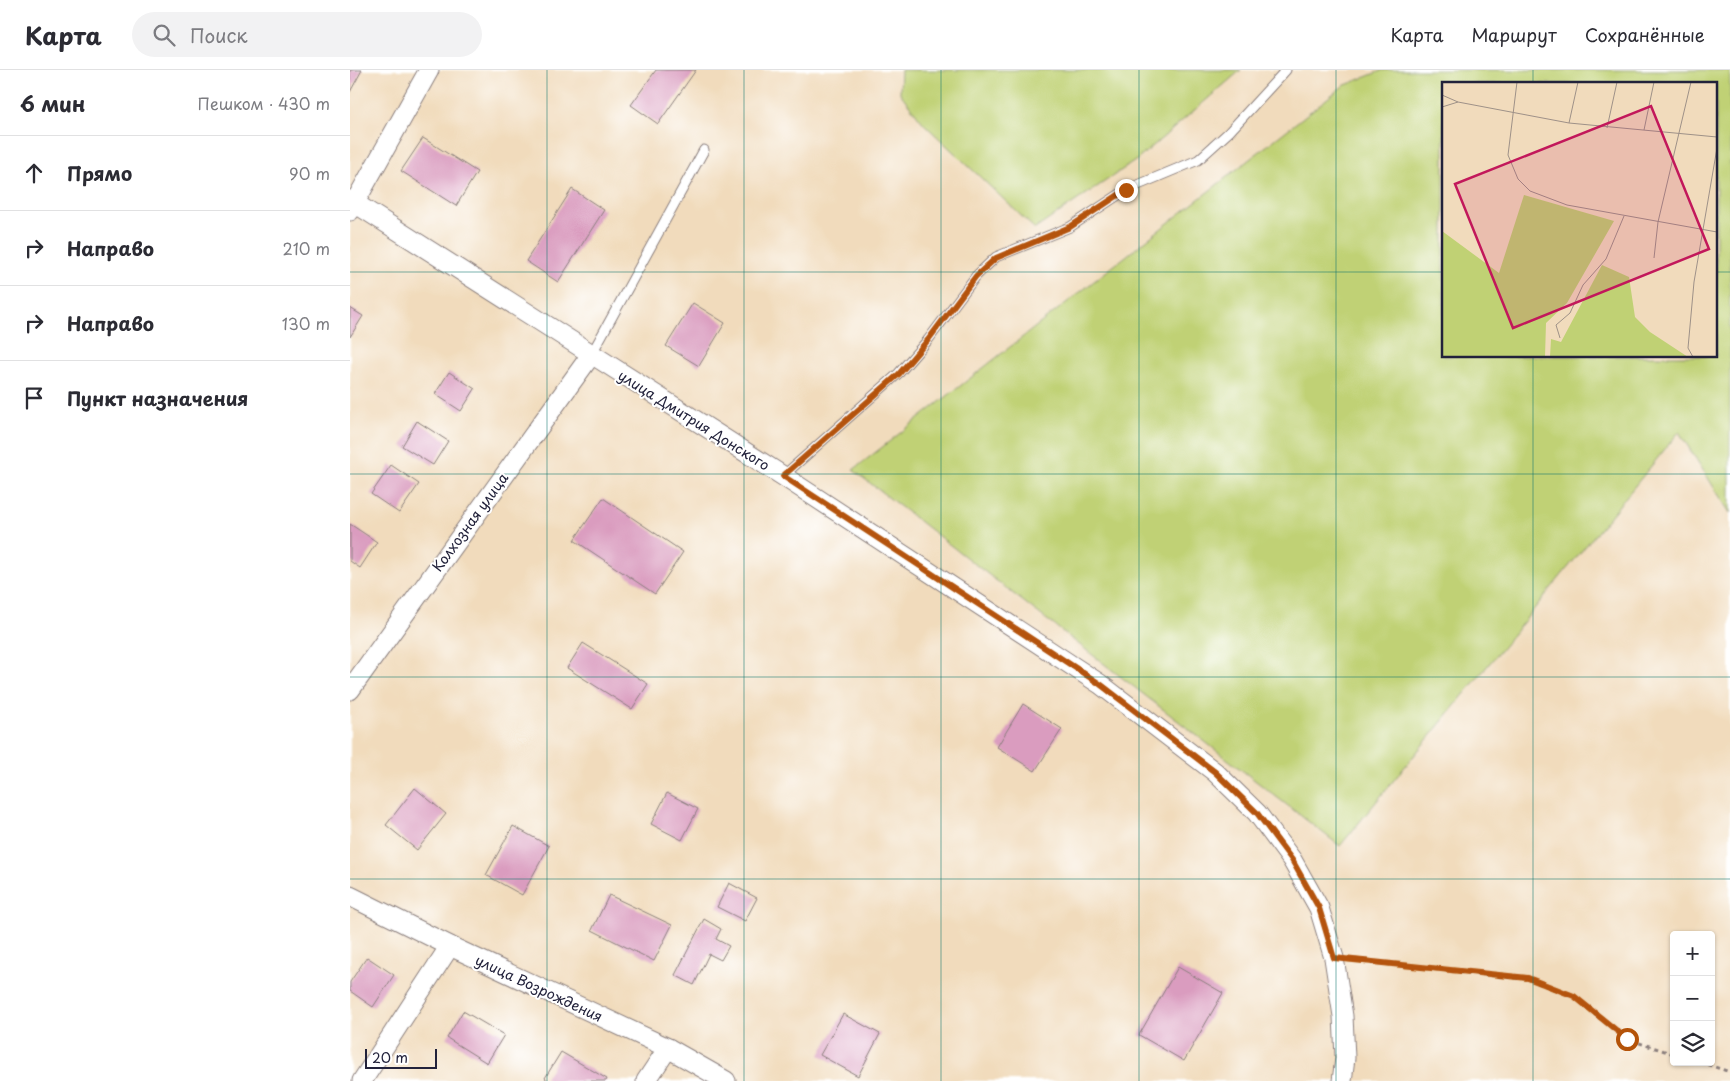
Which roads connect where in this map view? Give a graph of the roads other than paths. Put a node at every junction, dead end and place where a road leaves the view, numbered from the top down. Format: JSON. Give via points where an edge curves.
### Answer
{"nodes":[{"id":1,"x":430,"y":70,"type":"edge"},
{"id":2,"x":1286,"y":70,"type":"edge"},
{"id":3,"x":704,"y":150,"type":"dead end"},
{"id":4,"x":352,"y":204,"type":"edge"},
{"id":5,"x":591,"y":354,"type":"junction"},
{"id":6,"x":783,"y":476,"type":"junction"},
{"id":7,"x":350,"y":690,"type":"edge"},
{"id":8,"x":350,"y":896,"type":"edge"},
{"id":9,"x":450,"y":946,"type":"junction"},
{"id":10,"x":668,"y":1048,"type":"junction"},
{"id":11,"x":362,"y":1081,"type":"edge"},
{"id":12,"x":646,"y":1081,"type":"edge"},
{"id":13,"x":726,"y":1081,"type":"edge"},
{"id":14,"x":1342,"y":1081,"type":"edge"}],
"edges":[{"from":1,"to":4,"type":"street"},
{"from":2,"to":6,"type":"lane","via":[[1229,132],[1198,160],[1126,190],[1070,227],[996,258],[976,276],[899,374]]},
{"from":3,"to":5,"type":"lane"},
{"from":4,"to":5,"type":"street","name":"улица Дмитрия Донского"},
{"from":5,"to":6,"type":"street","name":"улица Дмитрия Донского"},
{"from":5,"to":7,"type":"street","name":"Колхозная улица"},
{"from":6,"to":14,"type":"street","name":"улица Дмитрия Донского","via":[[1100,684],[1215,772],[1257,813],[1292,860],[1319,908],[1334,958],[1343,1016],[1345,1058]]},
{"from":8,"to":9,"type":"street","name":"улица Возрождения"},
{"from":9,"to":10,"type":"street","name":"улица Возрождения"},
{"from":9,"to":11,"type":"street"},
{"from":10,"to":12,"type":"street"},
{"from":10,"to":13,"type":"street","name":"улица Возрождения"}]}
